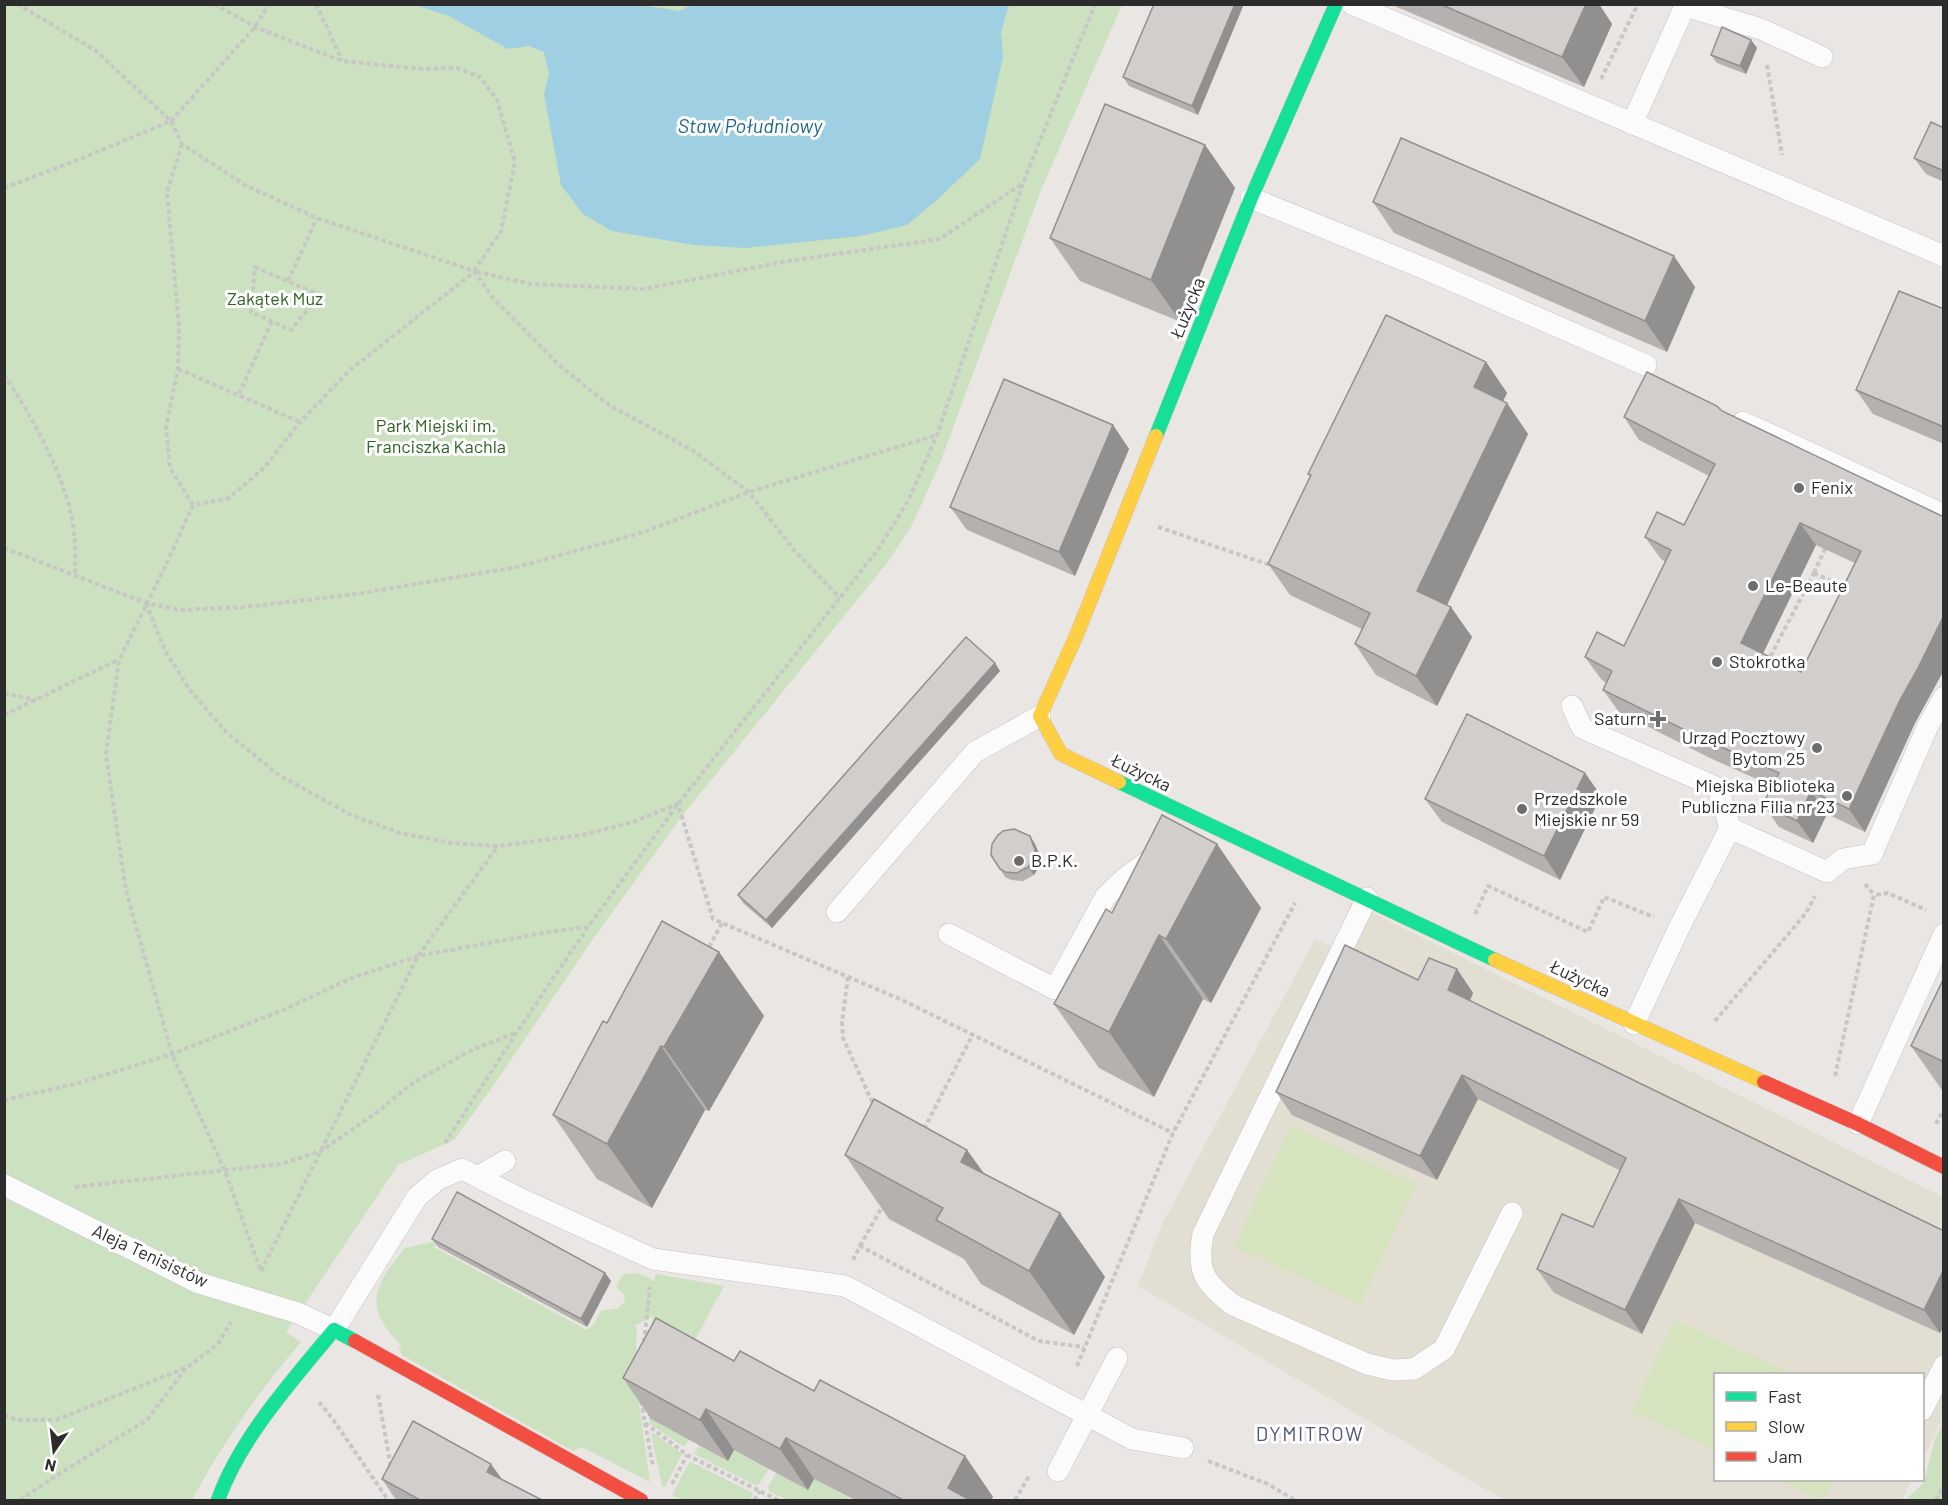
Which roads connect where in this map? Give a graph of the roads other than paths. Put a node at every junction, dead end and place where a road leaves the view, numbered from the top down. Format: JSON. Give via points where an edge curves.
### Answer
{"nodes":[{"id":1,"x":1336,"y":4,"type":"edge"},
{"id":2,"x":1352,"y":4,"type":"edge"},
{"id":3,"x":1822,"y":57,"type":"dead end"},
{"id":4,"x":1632,"y":124,"type":"junction"},
{"id":5,"x":1251,"y":198,"type":"junction"},
{"id":6,"x":1944,"y":256,"type":"edge"},
{"id":7,"x":1646,"y":365,"type":"dead end"},
{"id":8,"x":1743,"y":422,"type":"edge"},
{"id":9,"x":1944,"y":515,"type":"edge"},
{"id":10,"x":1944,"y":697,"type":"edge"},
{"id":11,"x":1572,"y":706,"type":"dead end"},
{"id":12,"x":1040,"y":716,"type":"junction"},
{"id":13,"x":1172,"y":827,"type":"junction"},
{"id":14,"x":1730,"y":828,"type":"junction"},
{"id":15,"x":1367,"y":898,"type":"junction"},
{"id":16,"x":837,"y":912,"type":"dead end"},
{"id":17,"x":949,"y":934,"type":"dead end"},
{"id":18,"x":1944,"y":934,"type":"edge"},
{"id":19,"x":1634,"y":1024,"type":"junction"},
{"id":20,"x":1858,"y":1124,"type":"junction"},
{"id":21,"x":505,"y":1161,"type":"dead end"},
{"id":22,"x":1944,"y":1167,"type":"edge"},
{"id":23,"x":479,"y":1176,"type":"junction"},
{"id":24,"x":13,"y":1189,"type":"edge"},
{"id":25,"x":1512,"y":1213,"type":"dead end"},
{"id":26,"x":334,"y":1330,"type":"junction"},
{"id":27,"x":1117,"y":1358,"type":"dead end"},
{"id":28,"x":1944,"y":1366,"type":"edge"},
{"id":29,"x":1924,"y":1408,"type":"edge"},
{"id":30,"x":1089,"y":1415,"type":"junction"},
{"id":31,"x":1183,"y":1448,"type":"road end"},
{"id":32,"x":1058,"y":1471,"type":"dead end"},
{"id":33,"x":218,"y":1500,"type":"edge"},
{"id":34,"x":641,"y":1500,"type":"edge"}],
"edges":[{"from":1,"to":5,"type":"street","name":"Łużycka"},
{"from":2,"to":4,"type":"lane"},
{"from":3,"to":4,"type":"lane","via":[[1761,29],[1685,6]]},
{"from":4,"to":6,"type":"lane"},
{"from":5,"to":7,"type":"lane"},
{"from":5,"to":12,"type":"street","name":"Łużycka","via":[[1077,634]]},
{"from":8,"to":9,"type":"lane"},
{"from":10,"to":14,"type":"lane","via":[[1872,854],[1843,859],[1827,872]]},
{"from":11,"to":14,"type":"lane","via":[[1582,728],[1718,788]]},
{"from":12,"to":13,"type":"street","name":"Łużycka","via":[[1061,754]]},
{"from":12,"to":16,"type":"lane","via":[[975,752]]},
{"from":13,"to":15,"type":"street","name":"Łużycka"},
{"from":13,"to":17,"type":"lane","via":[[1150,861],[1106,896],[1055,989]]},
{"from":14,"to":19,"type":"lane"},
{"from":15,"to":19,"type":"street","name":"Łużycka"},
{"from":15,"to":25,"type":"lane","via":[[1203,1234],[1199,1257],[1203,1272],[1215,1291],[1233,1305],[1367,1364],[1393,1371],[1414,1369],[1444,1349]]},
{"from":18,"to":20,"type":"lane"},
{"from":19,"to":20,"type":"street","name":"Łużycka"},
{"from":20,"to":22,"type":"street","name":"Łużycka"},
{"from":21,"to":23,"type":"lane"},
{"from":23,"to":26,"type":"lane","via":[[462,1169],[437,1180],[417,1197]]},
{"from":23,"to":30,"type":"lane","via":[[653,1258],[845,1286]]},
{"from":24,"to":26,"type":"lane","name":"Aleja Tenisistów","via":[[199,1283],[298,1312]]},
{"from":26,"to":33,"type":"street","via":[[278,1398],[227,1474]]},
{"from":26,"to":34,"type":"street"},
{"from":27,"to":30,"type":"lane"},
{"from":28,"to":29,"type":"lane"},
{"from":30,"to":31,"type":"lane","via":[[1132,1439]]},
{"from":30,"to":32,"type":"lane"}]}
